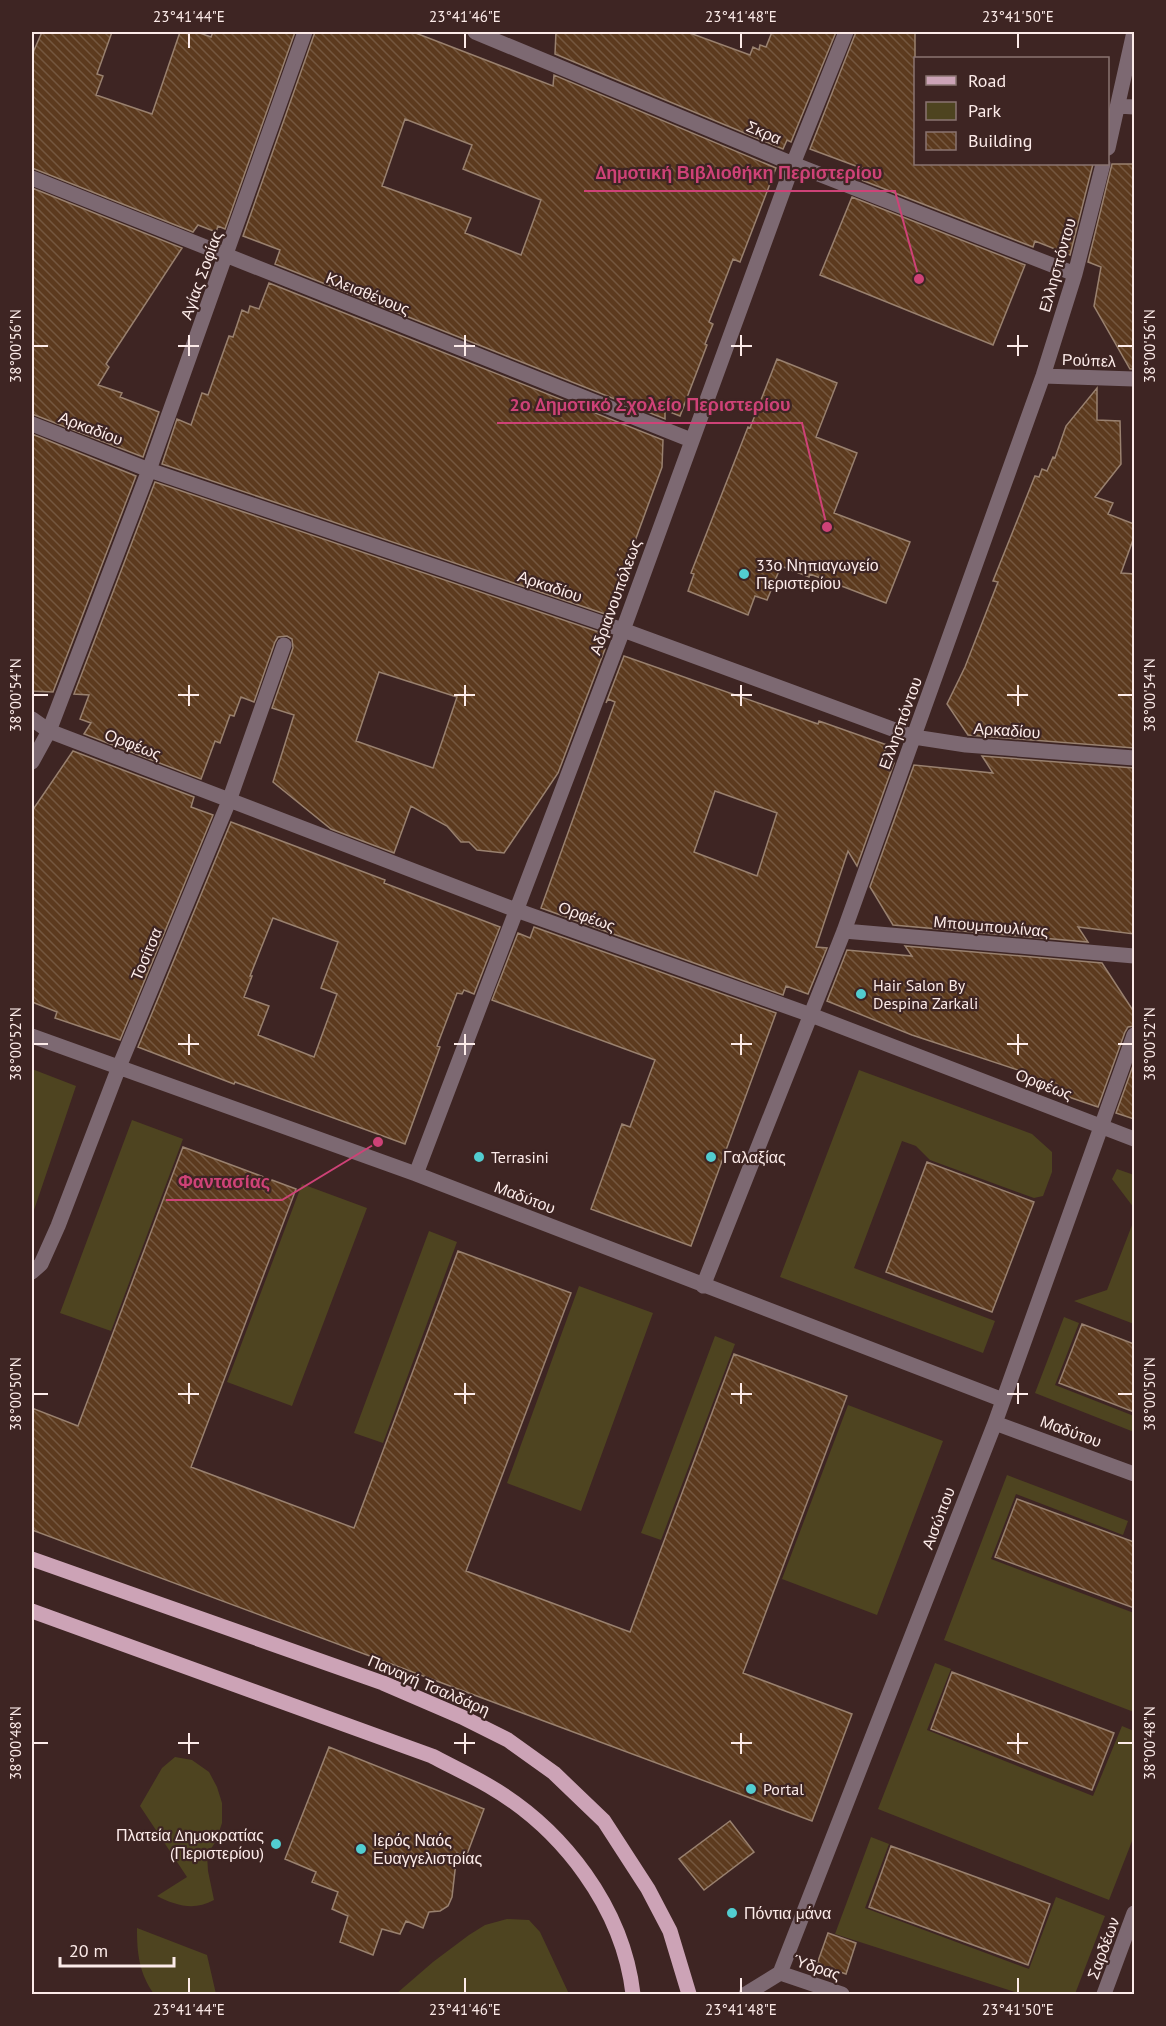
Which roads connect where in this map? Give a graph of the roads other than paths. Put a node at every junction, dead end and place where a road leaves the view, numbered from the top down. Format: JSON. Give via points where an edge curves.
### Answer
{"nodes":[{"id":1,"x":304,"y":32,"type":"edge"},
{"id":2,"x":475,"y":32,"type":"edge"},
{"id":3,"x":846,"y":32,"type":"edge"},
{"id":4,"x":1134,"y":32,"type":"edge"},
{"id":5,"x":1118,"y":106,"type":"junction"},
{"id":6,"x":1134,"y":106,"type":"edge"},
{"id":7,"x":1109,"y":140,"type":"edge"},
{"id":8,"x":793,"y":164,"type":"junction"},
{"id":9,"x":1103,"y":165,"type":"edge"},
{"id":10,"x":32,"y":178,"type":"edge"},
{"id":11,"x":227,"y":256,"type":"junction"},
{"id":12,"x":1075,"y":274,"type":"junction"},
{"id":13,"x":1043,"y":376,"type":"junction"},
{"id":14,"x":1134,"y":379,"type":"edge"},
{"id":15,"x":32,"y":424,"type":"edge"},
{"id":16,"x":691,"y":440,"type":"junction"},
{"id":17,"x":149,"y":470,"type":"junction"},
{"id":18,"x":623,"y":630,"type":"junction"},
{"id":19,"x":284,"y":645,"type":"dead end"},
{"id":20,"x":32,"y":719,"type":"edge"},
{"id":21,"x":50,"y":731,"type":"junction"},
{"id":22,"x":914,"y":736,"type":"junction"},
{"id":23,"x":1134,"y":758,"type":"edge"},
{"id":24,"x":32,"y":762,"type":"edge"},
{"id":25,"x":229,"y":801,"type":"junction"},
{"id":26,"x":516,"y":910,"type":"junction"},
{"id":27,"x":844,"y":931,"type":"junction"},
{"id":28,"x":1134,"y":956,"type":"edge"},
{"id":29,"x":811,"y":1015,"type":"junction"},
{"id":30,"x":1134,"y":1035,"type":"edge"},
{"id":31,"x":32,"y":1036,"type":"edge"},
{"id":32,"x":119,"y":1067,"type":"junction"},
{"id":33,"x":1101,"y":1125,"type":"junction"},
{"id":34,"x":1134,"y":1139,"type":"edge"},
{"id":35,"x":416,"y":1174,"type":"junction"},
{"id":36,"x":32,"y":1272,"type":"edge"},
{"id":37,"x":703,"y":1286,"type":"junction"},
{"id":38,"x":1003,"y":1400,"type":"junction"},
{"id":39,"x":995,"y":1423,"type":"junction"},
{"id":40,"x":1134,"y":1474,"type":"edge"},
{"id":41,"x":32,"y":1559,"type":"edge"},
{"id":42,"x":32,"y":1611,"type":"edge"},
{"id":43,"x":1134,"y":1913,"type":"edge"},
{"id":44,"x":780,"y":1973,"type":"junction"},
{"id":45,"x":633,"y":1995,"type":"edge"},
{"id":46,"x":689,"y":1995,"type":"edge"},
{"id":47,"x":746,"y":1995,"type":"edge"},
{"id":48,"x":842,"y":1995,"type":"edge"},
{"id":49,"x":1104,"y":1995,"type":"edge"}],
"edges":[{"from":1,"to":11,"type":"street","name":"Αγίας Σοφίας"},
{"from":2,"to":8,"type":"street","name":"Σκρα"},
{"from":3,"to":8,"type":"street","name":"Αδριανουπόλεως"},
{"from":4,"to":5,"type":"street"},
{"from":5,"to":6,"type":"street"},
{"from":5,"to":7,"type":"street"},
{"from":8,"to":12,"type":"street","name":"Σκρα"},
{"from":8,"to":16,"type":"street","name":"Αδριανουπόλεως"},
{"from":9,"to":12,"type":"street","name":"Ελλησπόντου"},
{"from":10,"to":11,"type":"street","name":"Κλεισθένους"},
{"from":11,"to":16,"type":"street","name":"Κλεισθένους"},
{"from":11,"to":17,"type":"street","name":"Αγίας Σοφίας"},
{"from":12,"to":13,"type":"street","name":"Ελλησπόντου"},
{"from":13,"to":14,"type":"street","name":"Ρούπελ"},
{"from":13,"to":22,"type":"street","name":"Ελλησπόντου"},
{"from":15,"to":17,"type":"street","name":"Αρκαδίου"},
{"from":16,"to":18,"type":"street","name":"Αδριανουπόλεως"},
{"from":17,"to":18,"type":"street","name":"Αρκαδίου"},
{"from":17,"to":21,"type":"street","name":"Αγίας Σοφίας"},
{"from":18,"to":22,"type":"street","name":"Αρκαδίου"},
{"from":18,"to":26,"type":"street","name":"Αδριανουπόλεως"},
{"from":19,"to":25,"type":"street","name":"Τοσίτσα"},
{"from":20,"to":21,"type":"street","name":"Ορφέως"},
{"from":21,"to":24,"type":"street","name":"Αγίας Σοφίας"},
{"from":21,"to":25,"type":"street","name":"Ορφέως"},
{"from":22,"to":23,"type":"street","name":"Αρκαδίου","via":[[966,745]]},
{"from":22,"to":27,"type":"street","name":"Ελλησπόντου"},
{"from":25,"to":26,"type":"street","name":"Ορφέως"},
{"from":25,"to":32,"type":"street","name":"Τοσίτσα"},
{"from":26,"to":29,"type":"street","name":"Ορφέως"},
{"from":26,"to":35,"type":"street","name":"Αδριανουπόλεως"},
{"from":27,"to":28,"type":"street","name":"Μπουμπουλίνας"},
{"from":27,"to":29,"type":"street","name":"Ελλησπόντου"},
{"from":29,"to":33,"type":"street","name":"Ορφέως"},
{"from":29,"to":37,"type":"street","name":"Ελλησπόντου"},
{"from":30,"to":33,"type":"street","name":"Αισώπου"},
{"from":31,"to":32,"type":"street","name":"Μαδύτου"},
{"from":32,"to":35,"type":"street","name":"Μαδύτου"},
{"from":32,"to":36,"type":"street","name":"Τοσίτσα","via":[[58,1226],[40,1264]]},
{"from":33,"to":34,"type":"street","name":"Ορφέως"},
{"from":33,"to":38,"type":"street","name":"Αισώπου"},
{"from":35,"to":37,"type":"street","name":"Μαδύτου"},
{"from":37,"to":38,"type":"street","name":"Μαδύτου"},
{"from":38,"to":39,"type":"street","name":"Αισώπου"},
{"from":39,"to":40,"type":"street","name":"Μαδύτου"},
{"from":39,"to":44,"type":"street","name":"Αισώπου"},
{"from":41,"to":46,"type":"main road","name":"Παναγή Τσαλδάρη","via":[[383,1683],[508,1740],[554,1773],[610,1830],[648,1888],[670,1931]]},
{"from":42,"to":45,"type":"main road","via":[[432,1756],[490,1787],[529,1814],[570,1852],[603,1902],[624,1948]]},
{"from":43,"to":49,"type":"street","name":"Σαρδέων"},
{"from":44,"to":47,"type":"street"},
{"from":44,"to":48,"type":"street","name":"Ύδρας"}]}
